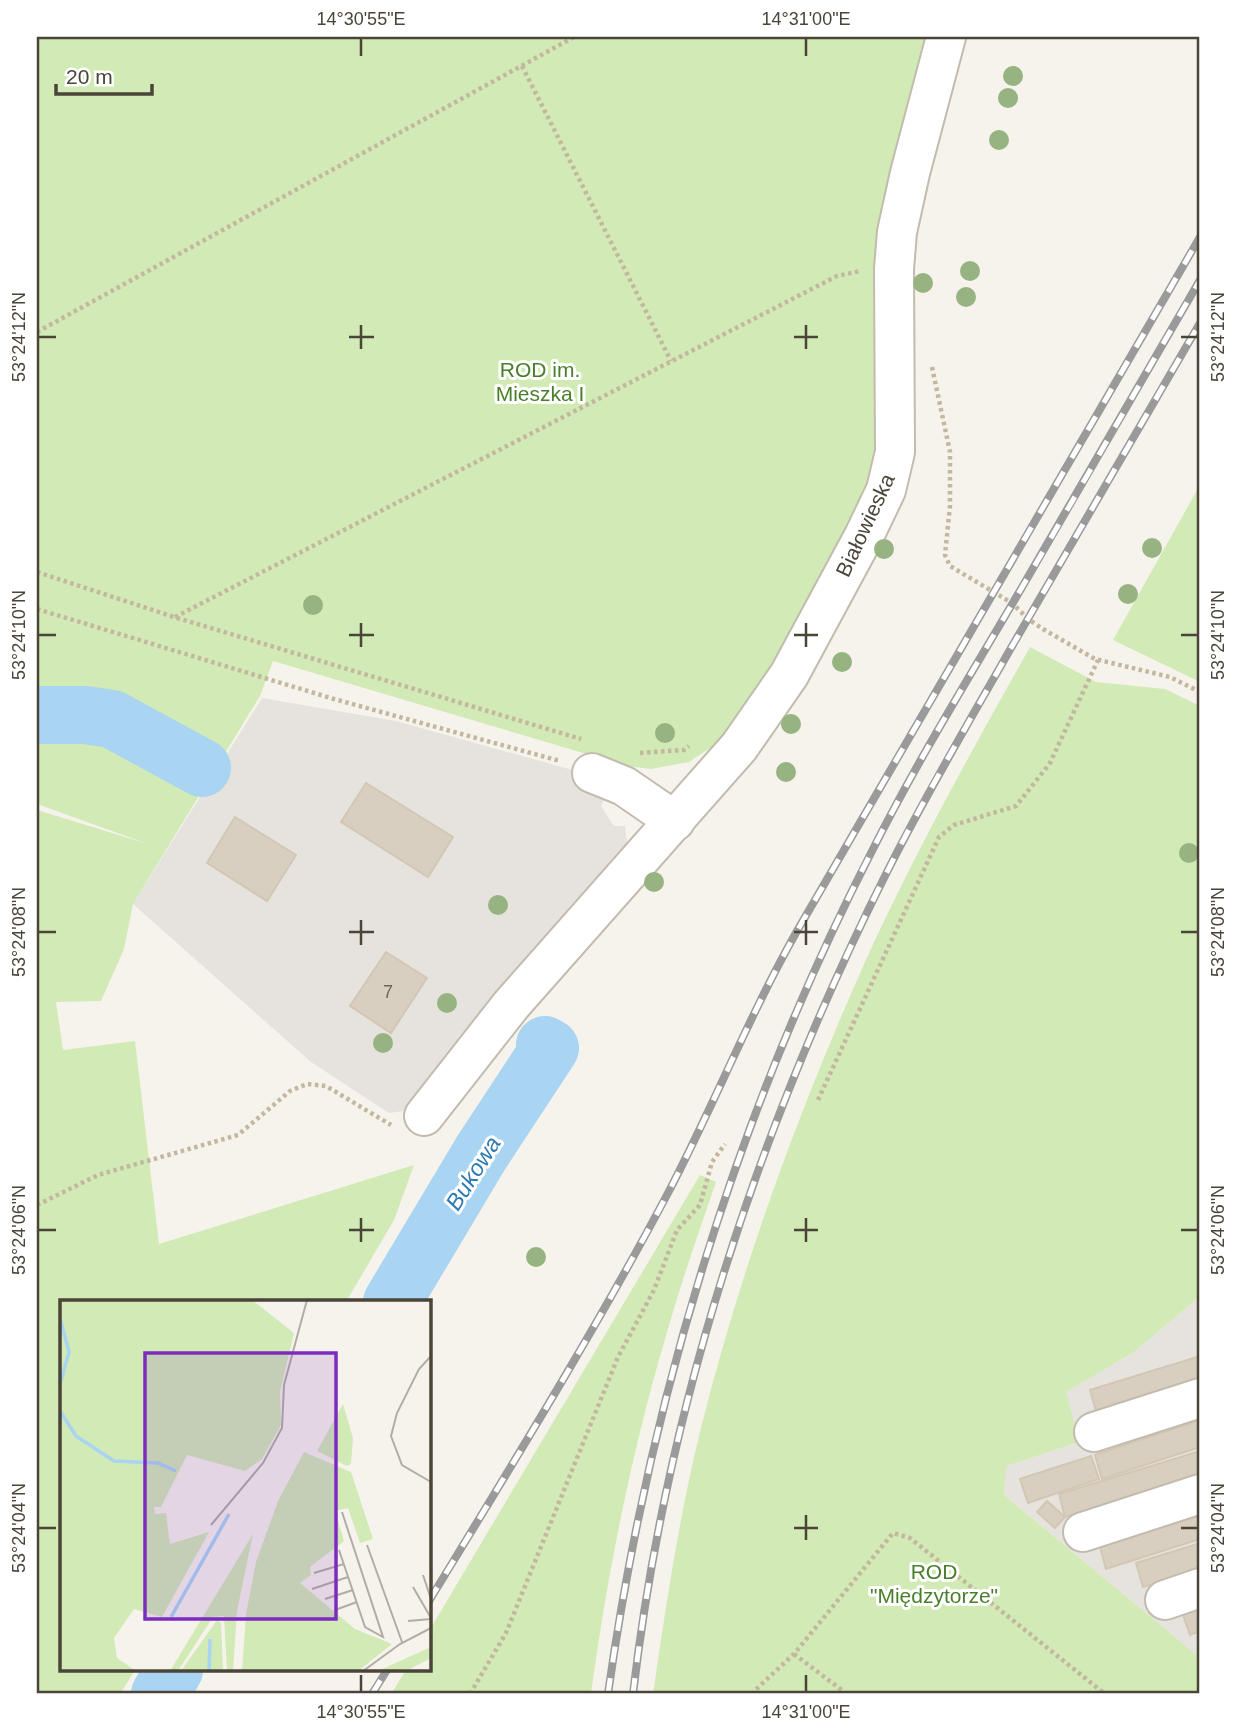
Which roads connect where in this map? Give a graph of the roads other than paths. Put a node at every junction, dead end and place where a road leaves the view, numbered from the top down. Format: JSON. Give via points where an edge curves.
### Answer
{"nodes":[{"id":1,"x":946,"y":37,"type":"edge"},
{"id":2,"x":591,"y":757,"type":"road end"},
{"id":3,"x":675,"y":821,"type":"junction"},
{"id":4,"x":424,"y":1116,"type":"road end"},
{"id":5,"x":1200,"y":1398,"type":"edge"},
{"id":6,"x":1094,"y":1432,"type":"dead end"},
{"id":7,"x":1200,"y":1494,"type":"edge"},
{"id":8,"x":1083,"y":1532,"type":"dead end"},
{"id":9,"x":1200,"y":1588,"type":"edge"},
{"id":10,"x":1165,"y":1600,"type":"dead end"}],
"edges":[{"from":1,"to":3,"type":"street","name":"Białowieska","via":[[897,232],[895,452],[886,490],[789,675],[739,747]]},
{"from":2,"to":3,"type":"street"},
{"from":3,"to":4,"type":"street","name":"Białowieska","via":[[511,1005]]},
{"from":5,"to":6,"type":"street"},
{"from":7,"to":8,"type":"street"},
{"from":9,"to":10,"type":"street"}]}
